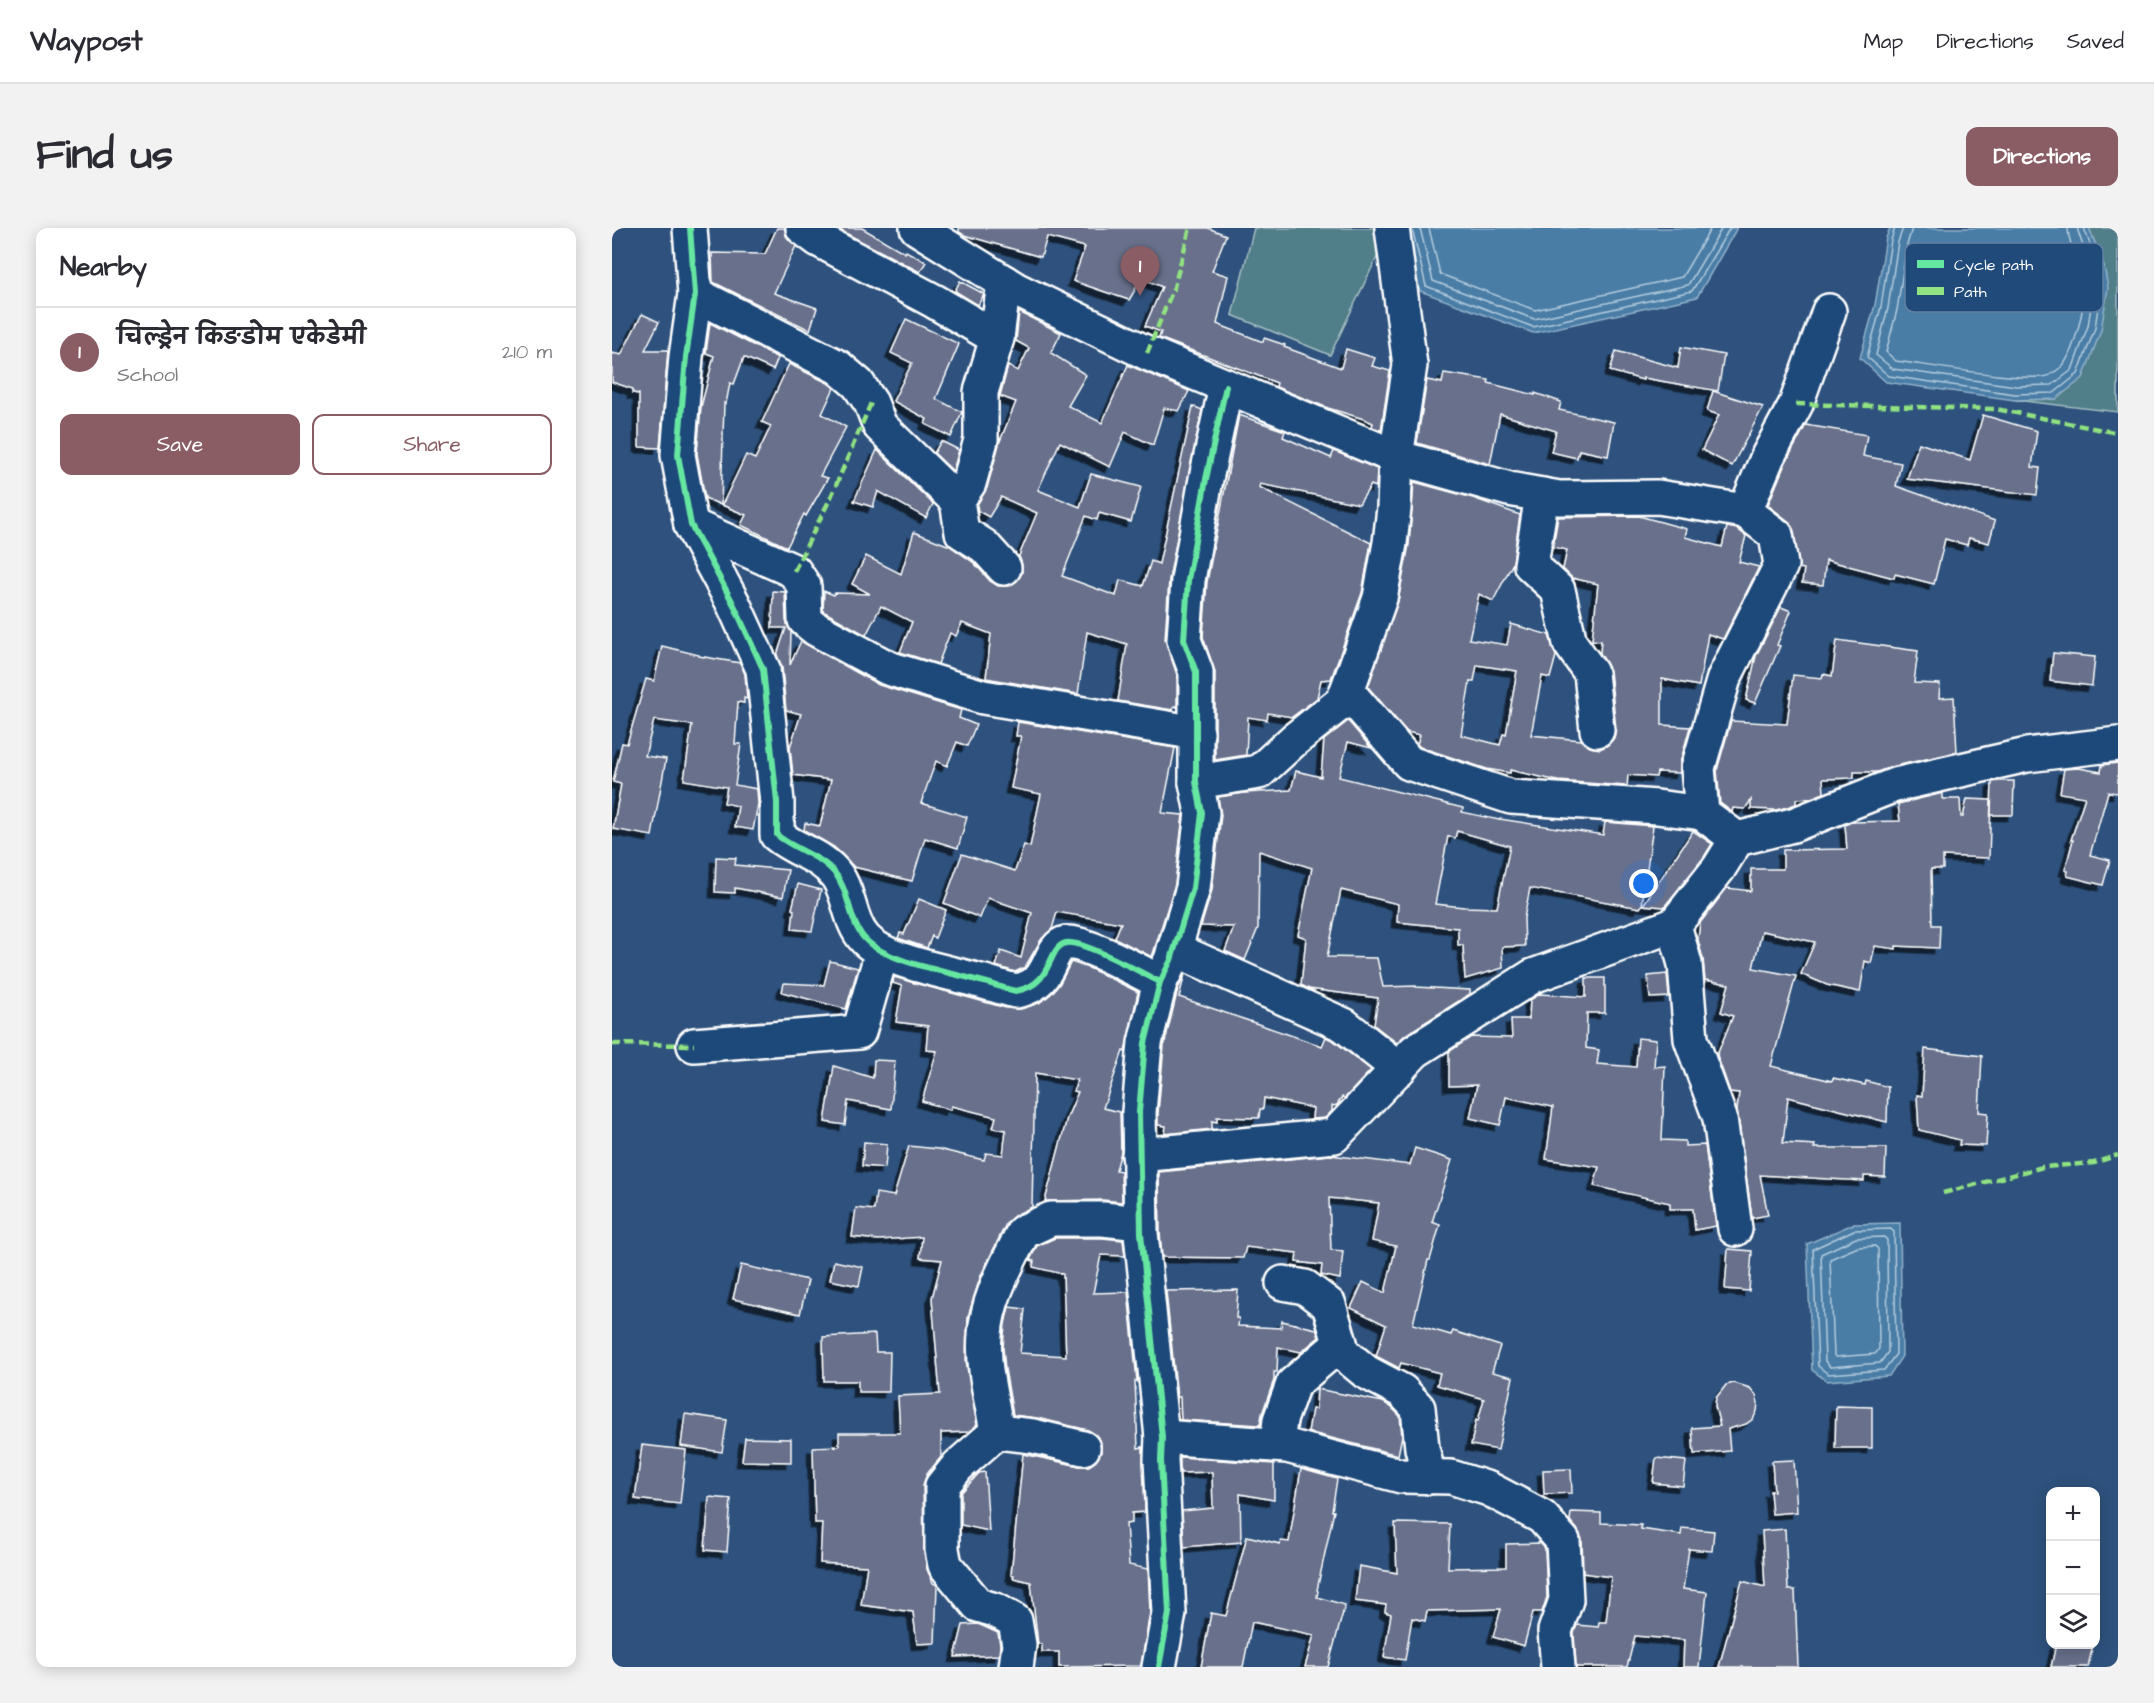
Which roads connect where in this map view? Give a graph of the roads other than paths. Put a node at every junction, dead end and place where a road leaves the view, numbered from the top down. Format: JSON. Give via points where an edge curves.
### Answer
{"nodes":[{"id":1,"x":690,"y":228,"type":"edge"},
{"id":2,"x":802,"y":228,"type":"edge"},
{"id":3,"x":917,"y":228,"type":"edge"},
{"id":4,"x":1392,"y":228,"type":"edge"},
{"id":5,"x":1004,"y":282,"type":"junction"},
{"id":6,"x":694,"y":294,"type":"junction"},
{"id":7,"x":1829,"y":311,"type":"dead end"},
{"id":8,"x":997,"y":338,"type":"junction"},
{"id":9,"x":1226,"y":386,"type":"junction"},
{"id":10,"x":1396,"y":457,"type":"junction"},
{"id":11,"x":1542,"y":495,"type":"junction"},
{"id":12,"x":957,"y":501,"type":"junction"},
{"id":13,"x":1745,"y":511,"type":"junction"},
{"id":14,"x":691,"y":525,"type":"junction"},
{"id":15,"x":1004,"y":568,"type":"dead end"},
{"id":16,"x":1347,"y":691,"type":"junction"},
{"id":17,"x":1597,"y":730,"type":"dead end"},
{"id":18,"x":1197,"y":733,"type":"junction"},
{"id":19,"x":2118,"y":744,"type":"edge"},
{"id":20,"x":1196,"y":782,"type":"junction"},
{"id":21,"x":1701,"y":813,"type":"junction"},
{"id":22,"x":1737,"y":839,"type":"junction"},
{"id":23,"x":1674,"y":925,"type":"junction"},
{"id":24,"x":1174,"y":949,"type":"junction"},
{"id":25,"x":882,"y":952,"type":"junction"},
{"id":26,"x":1160,"y":982,"type":"junction"},
{"id":27,"x":694,"y":1045,"type":"dead end"},
{"id":28,"x":1399,"y":1069,"type":"junction"},
{"id":29,"x":1139,"y":1155,"type":"junction"},
{"id":30,"x":1140,"y":1223,"type":"junction"},
{"id":31,"x":1735,"y":1229,"type":"dead end"},
{"id":32,"x":1283,"y":1283,"type":"dead end"},
{"id":33,"x":1340,"y":1344,"type":"junction"},
{"id":34,"x":997,"y":1432,"type":"junction"},
{"id":35,"x":1162,"y":1437,"type":"junction"},
{"id":36,"x":1277,"y":1445,"type":"junction"},
{"id":37,"x":1083,"y":1448,"type":"dead end"},
{"id":38,"x":1428,"y":1477,"type":"junction"},
{"id":39,"x":1016,"y":1667,"type":"edge"},
{"id":40,"x":1159,"y":1667,"type":"edge"},
{"id":41,"x":1558,"y":1667,"type":"edge"}],
"edges":[{"from":1,"to":6,"type":"street"},
{"from":2,"to":8,"type":"street"},
{"from":3,"to":5,"type":"street"},
{"from":4,"to":10,"type":"street","via":[[1410,365]]},
{"from":5,"to":8,"type":"street"},
{"from":5,"to":9,"type":"street","via":[[1147,353]]},
{"from":6,"to":12,"type":"street","via":[[838,367],[858,384],[880,426]]},
{"from":6,"to":14,"type":"street","via":[[678,455]]},
{"from":7,"to":13,"type":"street","via":[[1796,404]]},
{"from":8,"to":12,"type":"street","via":[[981,392],[981,440],[969,483]]},
{"from":9,"to":10,"type":"street"},
{"from":9,"to":18,"type":"street","via":[[1188,580],[1184,640],[1196,672]]},
{"from":10,"to":11,"type":"street"},
{"from":10,"to":16,"type":"street","via":[[1394,508],[1380,598]]},
{"from":11,"to":13,"type":"street","via":[[1658,497]]},
{"from":11,"to":17,"type":"street","via":[[1531,565],[1558,590],[1570,643],[1591,674]]},
{"from":12,"to":15,"type":"street","via":[[962,532],[984,546]]},
{"from":13,"to":21,"type":"street","via":[[1776,535],[1781,566],[1724,678],[1698,768]]},
{"from":14,"to":18,"type":"street","via":[[794,571],[804,586],[805,620],[888,668],[983,697]]},
{"from":14,"to":25,"type":"street","via":[[763,669],[777,835],[836,873],[857,926],[865,939]]},
{"from":16,"to":20,"type":"street","via":[[1342,702],[1259,772]]},
{"from":16,"to":21,"type":"street","via":[[1409,763],[1432,771],[1511,797]]},
{"from":18,"to":20,"type":"street"},
{"from":19,"to":22,"type":"street","via":[[2027,755],[1895,785],[1793,825]]},
{"from":20,"to":24,"type":"street","via":[[1202,813],[1193,888]]},
{"from":21,"to":22,"type":"street"},
{"from":22,"to":23,"type":"street"},
{"from":23,"to":28,"type":"street","via":[[1533,976],[1415,1051]]},
{"from":23,"to":31,"type":"street","via":[[1685,964],[1691,1039],[1720,1118]]},
{"from":24,"to":26,"type":"street"},
{"from":24,"to":28,"type":"street","via":[[1344,1025]]},
{"from":25,"to":26,"type":"street","via":[[1016,991],[1042,979],[1058,948],[1069,943],[1087,947]]},
{"from":25,"to":27,"type":"street","via":[[859,1032]]},
{"from":26,"to":29,"type":"street","via":[[1145,1043]]},
{"from":28,"to":29,"type":"street","via":[[1334,1136]]},
{"from":29,"to":30,"type":"street"},
{"from":30,"to":34,"type":"street","via":[[1051,1220],[1023,1232],[994,1291],[985,1335]]},
{"from":30,"to":35,"type":"street"},
{"from":32,"to":33,"type":"street","via":[[1305,1287],[1329,1305]]},
{"from":33,"to":36,"type":"street","via":[[1293,1384]]},
{"from":33,"to":38,"type":"street","via":[[1343,1353],[1366,1372],[1402,1391],[1418,1408]]},
{"from":34,"to":37,"type":"street"},
{"from":34,"to":39,"type":"street","via":[[958,1466],[942,1486],[942,1549],[945,1565],[978,1605],[1015,1620],[1019,1645]]},
{"from":35,"to":36,"type":"street"},
{"from":35,"to":40,"type":"street","via":[[1168,1613]]},
{"from":36,"to":38,"type":"street","via":[[1401,1476]]},
{"from":38,"to":41,"type":"street","via":[[1451,1477],[1489,1489],[1542,1516],[1563,1541],[1566,1600],[1555,1631]]}]}
